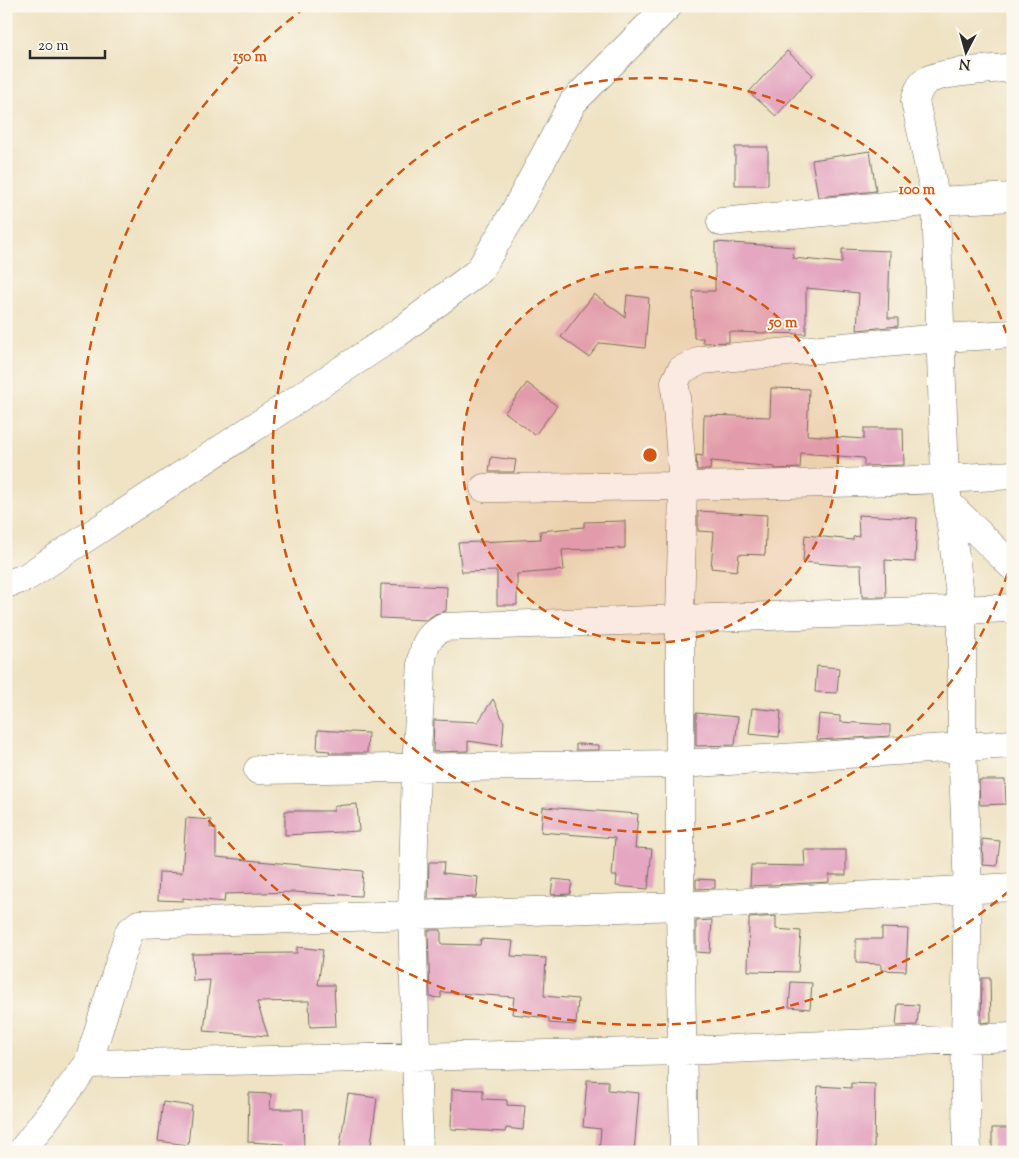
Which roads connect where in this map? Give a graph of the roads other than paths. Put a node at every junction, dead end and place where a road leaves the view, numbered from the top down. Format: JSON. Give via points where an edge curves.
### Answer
{"nodes":[{"id":1,"x":668,"y":6,"type":"edge"},
{"id":2,"x":1013,"y":67,"type":"edge"},
{"id":3,"x":1013,"y":197,"type":"edge"},
{"id":4,"x":936,"y":201,"type":"junction"},
{"id":5,"x":721,"y":222,"type":"dead end"},
{"id":6,"x":1013,"y":334,"type":"edge"},
{"id":7,"x":940,"y":338,"type":"junction"},
{"id":8,"x":1013,"y":474,"type":"edge"},
{"id":9,"x":683,"y":486,"type":"junction"},
{"id":10,"x":484,"y":488,"type":"dead end"},
{"id":11,"x":947,"y":491,"type":"junction"},
{"id":12,"x":1013,"y":568,"type":"edge"},
{"id":13,"x":6,"y":584,"type":"edge"},
{"id":14,"x":1013,"y":608,"type":"edge"},
{"id":15,"x":962,"y":610,"type":"junction"},
{"id":16,"x":680,"y":619,"type":"junction"},
{"id":17,"x":1013,"y":744,"type":"edge"},
{"id":18,"x":962,"y":746,"type":"junction"},
{"id":19,"x":680,"y":764,"type":"junction"},
{"id":20,"x":258,"y":770,"type":"dead end"},
{"id":21,"x":416,"y":770,"type":"junction"},
{"id":22,"x":1013,"y":887,"type":"edge"},
{"id":23,"x":968,"y":890,"type":"junction"},
{"id":24,"x":680,"y":906,"type":"junction"},
{"id":25,"x":412,"y":914,"type":"junction"},
{"id":26,"x":1013,"y":1037,"type":"edge"},
{"id":27,"x":965,"y":1040,"type":"junction"},
{"id":28,"x":683,"y":1051,"type":"junction"},
{"id":29,"x":415,"y":1056,"type":"junction"},
{"id":30,"x":88,"y":1064,"type":"junction"},
{"id":31,"x":21,"y":1152,"type":"edge"},
{"id":32,"x":419,"y":1152,"type":"edge"},
{"id":33,"x":684,"y":1152,"type":"edge"},
{"id":34,"x":967,"y":1152,"type":"edge"}],
"edges":[{"from":1,"to":13,"type":"street","via":[[573,102],[515,211],[478,271],[398,332],[25,578]]},
{"from":2,"to":4,"type":"street","via":[[942,76],[926,81],[918,90],[915,102]]},
{"from":3,"to":4,"type":"street"},
{"from":4,"to":5,"type":"street"},
{"from":4,"to":7,"type":"street"},
{"from":6,"to":7,"type":"street"},
{"from":7,"to":9,"type":"street","via":[[702,360],[682,370],[675,382]]},
{"from":7,"to":11,"type":"street"},
{"from":8,"to":11,"type":"street"},
{"from":9,"to":10,"type":"street"},
{"from":9,"to":11,"type":"street"},
{"from":9,"to":16,"type":"street"},
{"from":11,"to":12,"type":"street"},
{"from":11,"to":15,"type":"street"},
{"from":14,"to":15,"type":"street"},
{"from":15,"to":16,"type":"street"},
{"from":15,"to":18,"type":"street"},
{"from":16,"to":19,"type":"street"},
{"from":16,"to":21,"type":"street","via":[[443,627],[431,634],[424,645]]},
{"from":17,"to":18,"type":"street"},
{"from":18,"to":19,"type":"street"},
{"from":18,"to":23,"type":"street"},
{"from":19,"to":21,"type":"street"},
{"from":19,"to":24,"type":"street"},
{"from":20,"to":21,"type":"street"},
{"from":21,"to":25,"type":"street"},
{"from":22,"to":23,"type":"street"},
{"from":23,"to":24,"type":"street"},
{"from":23,"to":27,"type":"street"},
{"from":24,"to":25,"type":"street"},
{"from":24,"to":28,"type":"street"},
{"from":25,"to":29,"type":"street"},
{"from":25,"to":30,"type":"street","via":[[139,924],[129,932]]},
{"from":26,"to":27,"type":"street"},
{"from":27,"to":28,"type":"street"},
{"from":27,"to":34,"type":"street"},
{"from":28,"to":29,"type":"street"},
{"from":28,"to":33,"type":"street"},
{"from":29,"to":30,"type":"street"},
{"from":29,"to":32,"type":"street"},
{"from":30,"to":31,"type":"street"}]}
